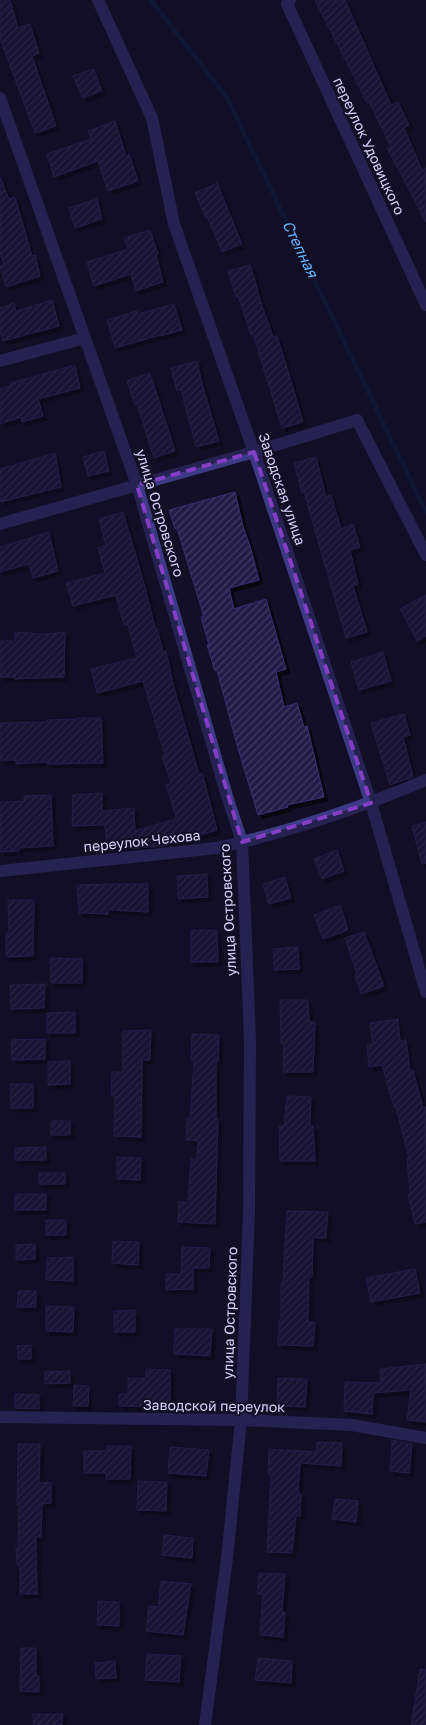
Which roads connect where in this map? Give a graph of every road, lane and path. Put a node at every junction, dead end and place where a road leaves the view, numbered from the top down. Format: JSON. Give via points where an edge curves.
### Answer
{"nodes":[{"id":1,"x":98,"y":0,"type":"edge"},
{"id":2,"x":290,"y":0,"type":"edge"},
{"id":3,"x":0,"y":98,"type":"edge"},
{"id":4,"x":426,"y":305,"type":"edge"},
{"id":5,"x":85,"y":338,"type":"junction"},
{"id":6,"x":0,"y":361,"type":"edge"},
{"id":7,"x":254,"y":452,"type":"junction"},
{"id":8,"x":137,"y":485,"type":"junction"},
{"id":9,"x":0,"y":524,"type":"edge"},
{"id":10,"x":426,"y":555,"type":"edge"},
{"id":11,"x":426,"y":780,"type":"edge"},
{"id":12,"x":370,"y":803,"type":"junction"},
{"id":13,"x":242,"y":842,"type":"junction"},
{"id":14,"x":0,"y":871,"type":"edge"},
{"id":15,"x":426,"y":992,"type":"edge"},
{"id":16,"x":0,"y":1417,"type":"edge"},
{"id":17,"x":241,"y":1420,"type":"junction"},
{"id":18,"x":426,"y":1438,"type":"edge"},
{"id":19,"x":204,"y":1725,"type":"edge"}],
"edges":[{"from":1,"to":7,"type":"street","name":"Заводская улица","via":[[152,118],[174,224]]},
{"from":2,"to":4,"type":"street","name":"переулок Удовицкого","via":[[287,4]]},
{"from":3,"to":5,"type":"street","name":"улица Островского"},
{"from":5,"to":6,"type":"street"},
{"from":5,"to":8,"type":"street","name":"улица Островского"},
{"from":7,"to":8,"type":"street"},
{"from":7,"to":10,"type":"street","via":[[358,420]]},
{"from":7,"to":12,"type":"street","name":"Заводская улица"},
{"from":8,"to":9,"type":"street"},
{"from":8,"to":13,"type":"street","name":"улица Островского"},
{"from":11,"to":12,"type":"street","name":"переулок Чехова"},
{"from":12,"to":13,"type":"street","name":"переулок Чехова"},
{"from":12,"to":15,"type":"street","name":"Заводская улица"},
{"from":13,"to":14,"type":"street","name":"переулок Чехова","via":[[217,848]]},
{"from":13,"to":17,"type":"street","name":"улица Островского","via":[[250,1088]]},
{"from":16,"to":17,"type":"street","name":"Заводской переулок"},
{"from":17,"to":18,"type":"street","name":"Заводской переулок","via":[[352,1425]]},
{"from":17,"to":19,"type":"street","name":"улица Островского","via":[[227,1558]]}]}
